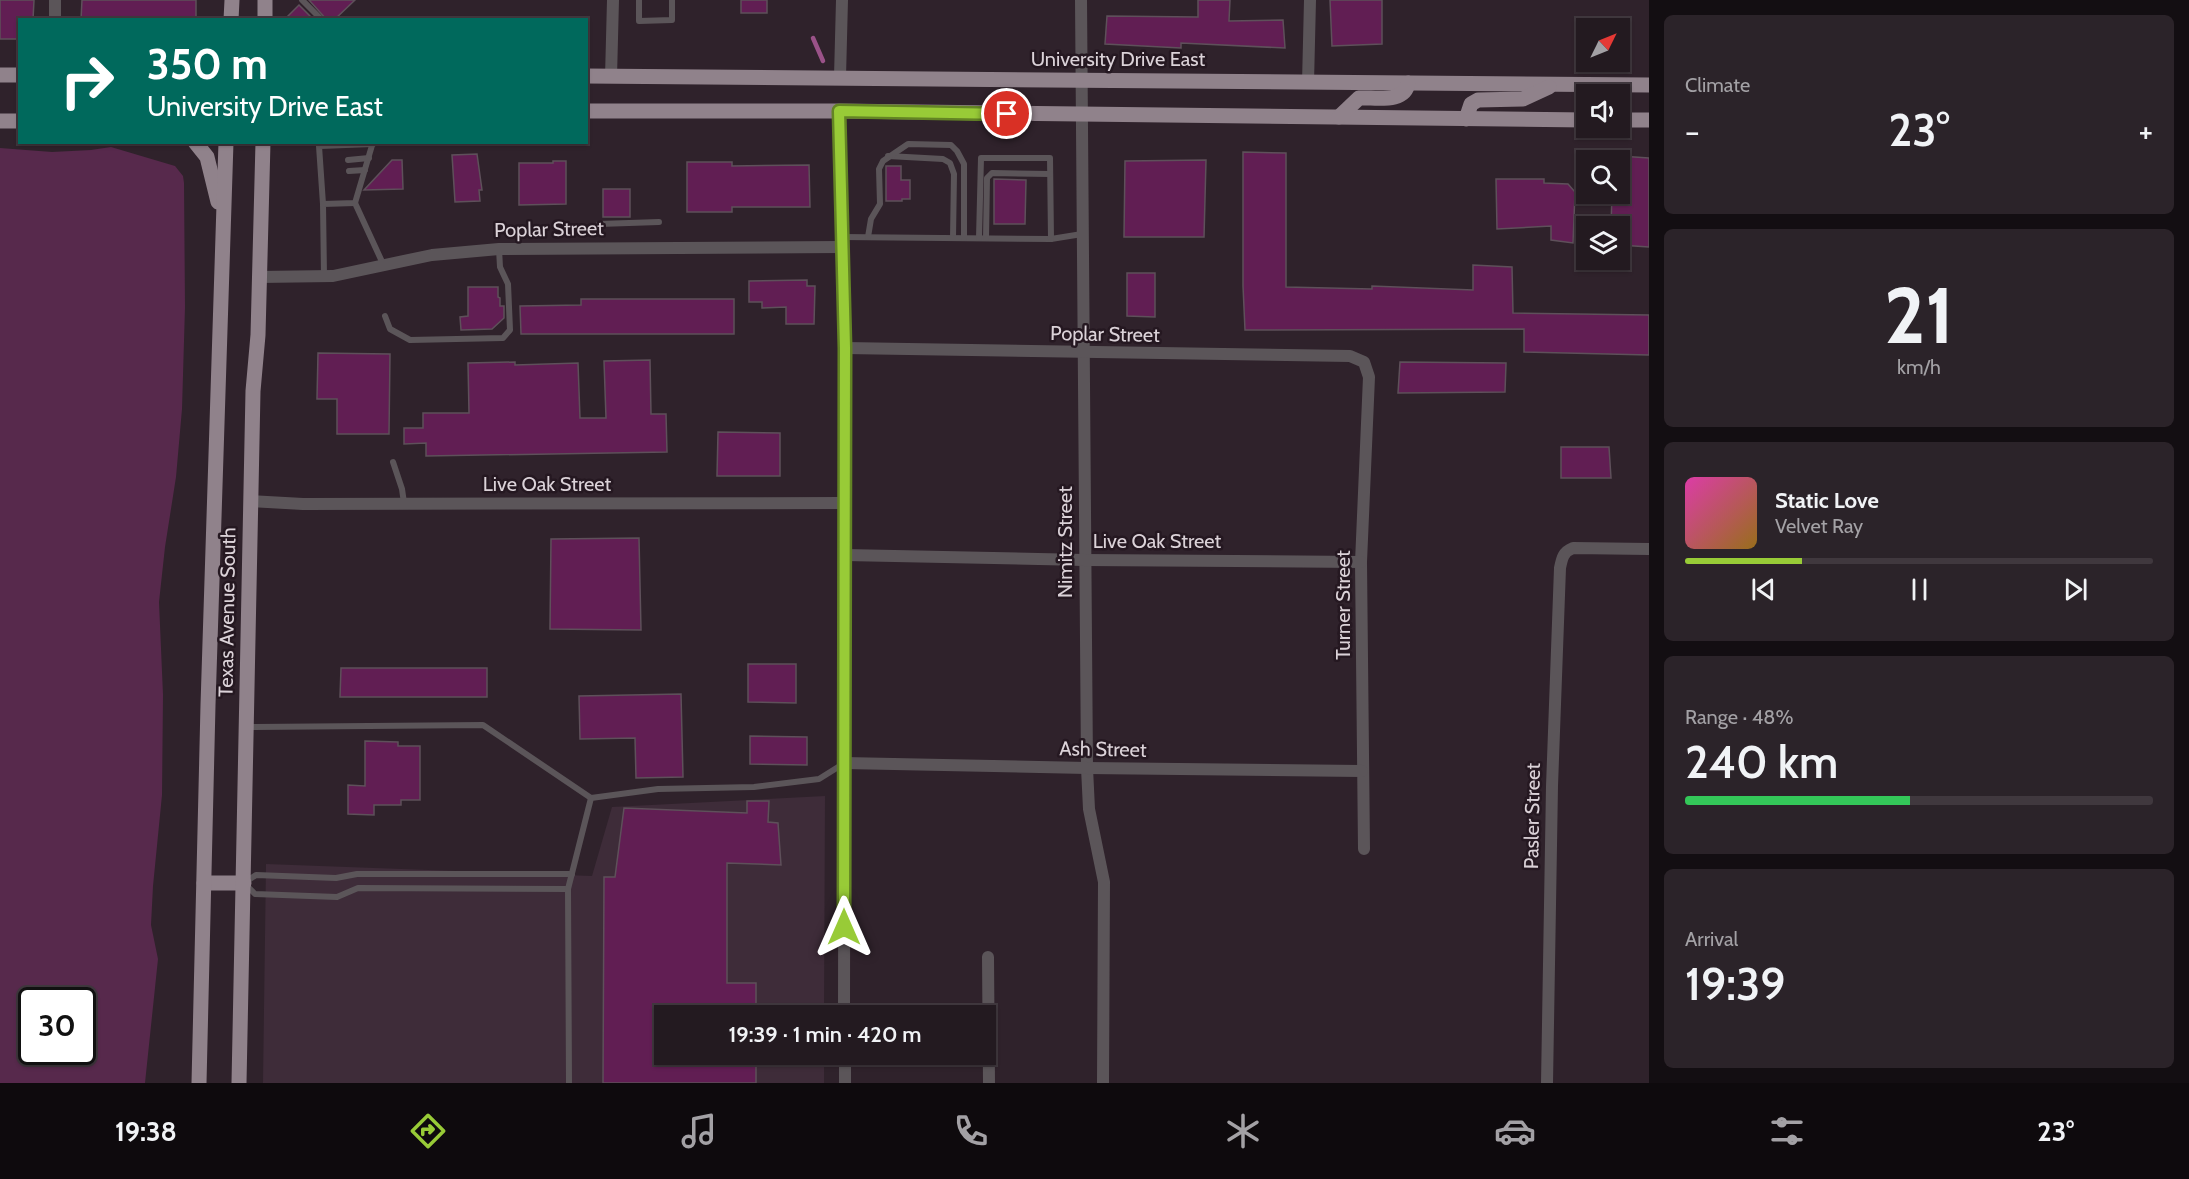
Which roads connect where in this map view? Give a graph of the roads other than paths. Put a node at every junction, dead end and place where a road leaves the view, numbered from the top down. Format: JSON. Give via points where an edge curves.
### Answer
{"nodes":[{"id":1,"x":56,"y":0,"type":"edge"},
{"id":2,"x":232,"y":0,"type":"edge"},
{"id":3,"x":265,"y":0,"type":"edge"},
{"id":4,"x":302,"y":0,"type":"edge"},
{"id":5,"x":613,"y":0,"type":"edge"},
{"id":6,"x":639,"y":0,"type":"edge"},
{"id":7,"x":672,"y":0,"type":"edge"},
{"id":8,"x":842,"y":0,"type":"edge"},
{"id":9,"x":1081,"y":0,"type":"edge"},
{"id":10,"x":1310,"y":0,"type":"edge"},
{"id":11,"x":55,"y":18,"type":"edge"},
{"id":12,"x":231,"y":18,"type":"edge"},
{"id":13,"x":265,"y":18,"type":"edge"},
{"id":14,"x":320,"y":18,"type":"edge"},
{"id":15,"x":0,"y":75,"type":"edge"},
{"id":16,"x":18,"y":75,"type":"edge"},
{"id":17,"x":588,"y":76,"type":"edge"},
{"id":18,"x":611,"y":76,"type":"junction"},
{"id":19,"x":840,"y":77,"type":"junction"},
{"id":20,"x":1082,"y":81,"type":"junction"},
{"id":21,"x":1308,"y":83,"type":"junction"},
{"id":22,"x":1408,"y":83,"type":"junction"},
{"id":23,"x":1554,"y":85,"type":"junction"},
{"id":24,"x":1649,"y":85,"type":"edge"},
{"id":25,"x":588,"y":111,"type":"edge"},
{"id":26,"x":839,"y":111,"type":"junction"},
{"id":27,"x":1083,"y":115,"type":"junction"},
{"id":28,"x":1339,"y":117,"type":"junction"},
{"id":29,"x":1466,"y":119,"type":"junction"},
{"id":30,"x":0,"y":120,"type":"edge"},
{"id":31,"x":1576,"y":120,"type":"edge"},
{"id":32,"x":1630,"y":120,"type":"edge"},
{"id":33,"x":1649,"y":120,"type":"edge"},
{"id":34,"x":18,"y":121,"type":"edge"},
{"id":35,"x":197,"y":144,"type":"edge"},
{"id":36,"x":226,"y":144,"type":"edge"},
{"id":37,"x":263,"y":144,"type":"edge"},
{"id":38,"x":355,"y":144,"type":"edge"},
{"id":39,"x":373,"y":144,"type":"edge"},
{"id":40,"x":888,"y":156,"type":"junction"},
{"id":41,"x":369,"y":159,"type":"junction"},
{"id":42,"x":348,"y":160,"type":"dead end"},
{"id":43,"x":365,"y":170,"type":"junction"},
{"id":44,"x":349,"y":171,"type":"dead end"},
{"id":45,"x":1050,"y":174,"type":"junction"},
{"id":46,"x":355,"y":203,"type":"junction"},
{"id":47,"x":323,"y":204,"type":"junction"},
{"id":48,"x":222,"y":219,"type":"junction"},
{"id":49,"x":659,"y":222,"type":"dead end"},
{"id":50,"x":599,"y":224,"type":"dead end"},
{"id":51,"x":1082,"y":234,"type":"junction"},
{"id":52,"x":868,"y":237,"type":"junction"},
{"id":53,"x":953,"y":238,"type":"junction"},
{"id":54,"x":964,"y":238,"type":"junction"},
{"id":55,"x":982,"y":238,"type":"junction"},
{"id":56,"x":1051,"y":239,"type":"junction"},
{"id":57,"x":841,"y":242,"type":"junction"},
{"id":58,"x":499,"y":249,"type":"junction"},
{"id":59,"x":384,"y":266,"type":"junction"},
{"id":60,"x":259,"y":277,"type":"junction"},
{"id":61,"x":324,"y":277,"type":"junction"},
{"id":62,"x":386,"y":316,"type":"dead end"},
{"id":63,"x":845,"y":348,"type":"junction"},
{"id":64,"x":1084,"y":353,"type":"junction"},
{"id":65,"x":1364,"y":362,"type":"joint"},
{"id":66,"x":393,"y":462,"type":"dead end"},
{"id":67,"x":251,"y":501,"type":"junction"},
{"id":68,"x":404,"y":503,"type":"junction"},
{"id":69,"x":844,"y":503,"type":"junction"},
{"id":70,"x":1649,"y":549,"type":"edge"},
{"id":71,"x":845,"y":555,"type":"junction"},
{"id":72,"x":1084,"y":560,"type":"junction"},
{"id":73,"x":1361,"y":562,"type":"junction"},
{"id":74,"x":246,"y":726,"type":"junction"},
{"id":75,"x":844,"y":763,"type":"junction"},
{"id":76,"x":1087,"y":768,"type":"junction"},
{"id":77,"x":1362,"y":771,"type":"junction"},
{"id":78,"x":591,"y":798,"type":"junction"},
{"id":79,"x":1364,"y":849,"type":"dead end"},
{"id":80,"x":572,"y":874,"type":"junction"},
{"id":81,"x":204,"y":883,"type":"junction"},
{"id":82,"x":244,"y":884,"type":"junction"},
{"id":83,"x":568,"y":889,"type":"junction"},
{"id":84,"x":988,"y":957,"type":"dead end"},
{"id":85,"x":844,"y":1005,"type":"edge"},
{"id":86,"x":844,"y":1065,"type":"edge"},
{"id":87,"x":199,"y":1083,"type":"edge"},
{"id":88,"x":239,"y":1083,"type":"edge"},
{"id":89,"x":569,"y":1083,"type":"edge"},
{"id":90,"x":844,"y":1083,"type":"edge"},
{"id":91,"x":988,"y":1083,"type":"edge"},
{"id":92,"x":1103,"y":1083,"type":"edge"},
{"id":93,"x":1547,"y":1083,"type":"edge"}],
"edges":[{"from":1,"to":11,"type":"street"},
{"from":2,"to":12,"type":"main road"},
{"from":3,"to":13,"type":"main road"},
{"from":4,"to":14,"type":"lane"},
{"from":5,"to":18,"type":"street"},
{"from":6,"to":7,"type":"lane","via":[[639,21],[672,20]]},
{"from":8,"to":19,"type":"street"},
{"from":9,"to":20,"type":"street","name":"Nimitz Street"},
{"from":10,"to":21,"type":"street"},
{"from":15,"to":16,"type":"main road"},
{"from":17,"to":18,"type":"main road","name":"University Drive East"},
{"from":18,"to":19,"type":"main road","name":"University Drive East"},
{"from":19,"to":20,"type":"main road","name":"University Drive East"},
{"from":20,"to":21,"type":"main road","name":"University Drive East"},
{"from":20,"to":27,"type":"street","name":"Nimitz Street"},
{"from":21,"to":22,"type":"main road","name":"University Drive East"},
{"from":22,"to":23,"type":"main road","name":"University Drive East"},
{"from":22,"to":28,"type":"main road","via":[[1407,90],[1396,97],[1359,98]]},
{"from":23,"to":24,"type":"main road","name":"University Drive East"},
{"from":23,"to":29,"type":"main road","via":[[1523,99],[1478,100],[1471,104]]},
{"from":25,"to":26,"type":"main road"},
{"from":26,"to":27,"type":"main road"},
{"from":26,"to":57,"type":"street"},
{"from":27,"to":28,"type":"main road"},
{"from":27,"to":51,"type":"street","name":"Nimitz Street"},
{"from":28,"to":29,"type":"main road"},
{"from":29,"to":31,"type":"main road"},
{"from":30,"to":34,"type":"main road"},
{"from":32,"to":33,"type":"main road"},
{"from":35,"to":48,"type":"main road","via":[[211,165]]},
{"from":36,"to":48,"type":"main road","name":"Texas Avenue South"},
{"from":37,"to":60,"type":"main road","name":"Texas Avenue South"},
{"from":38,"to":47,"type":"lane","via":[[320,146]]},
{"from":39,"to":41,"type":"lane"},
{"from":40,"to":52,"type":"lane","via":[[879,169],[880,204],[871,219]]},
{"from":40,"to":53,"type":"lane","via":[[943,159],[950,163],[954,174]]},
{"from":40,"to":54,"type":"lane","via":[[908,144],[951,145],[957,151],[964,164]]},
{"from":41,"to":42,"type":"lane"},
{"from":41,"to":43,"type":"lane"},
{"from":43,"to":44,"type":"lane"},
{"from":43,"to":46,"type":"lane"},
{"from":45,"to":55,"type":"lane","via":[[992,173],[987,178]]},
{"from":45,"to":55,"type":"lane","via":[[1050,158],[981,158]]},
{"from":45,"to":56,"type":"lane"},
{"from":46,"to":47,"type":"lane"},
{"from":46,"to":59,"type":"lane"},
{"from":47,"to":61,"type":"lane"},
{"from":48,"to":81,"type":"main road","name":"Texas Avenue South"},
{"from":49,"to":50,"type":"lane"},
{"from":51,"to":56,"type":"lane"},
{"from":51,"to":64,"type":"street","name":"Nimitz Street"},
{"from":52,"to":53,"type":"lane"},
{"from":52,"to":57,"type":"lane"},
{"from":53,"to":54,"type":"lane"},
{"from":54,"to":55,"type":"lane"},
{"from":55,"to":56,"type":"lane"},
{"from":57,"to":58,"type":"street","name":"Poplar Street"},
{"from":57,"to":63,"type":"street"},
{"from":58,"to":59,"type":"street","name":"Poplar Street","via":[[432,255]]},
{"from":58,"to":62,"type":"lane","via":[[500,267],[508,284],[510,330],[503,338],[410,340],[390,330]]},
{"from":59,"to":61,"type":"street","name":"Poplar Street"},
{"from":60,"to":61,"type":"street","name":"Poplar Street"},
{"from":60,"to":67,"type":"main road","name":"Texas Avenue South"},
{"from":63,"to":64,"type":"street","name":"Poplar Street"},
{"from":63,"to":69,"type":"street"},
{"from":64,"to":65,"type":"street","name":"Poplar Street","via":[[1350,356]]},
{"from":64,"to":72,"type":"street","name":"Nimitz Street"},
{"from":65,"to":73,"type":"street","name":"Turner Street","via":[[1369,377]]},
{"from":66,"to":68,"type":"lane"},
{"from":67,"to":68,"type":"street","name":"Live Oak Street"},
{"from":67,"to":74,"type":"main road","name":"Texas Avenue South"},
{"from":68,"to":69,"type":"street","name":"Live Oak Street"},
{"from":69,"to":71,"type":"street"},
{"from":70,"to":93,"type":"street","name":"Pasler Street","via":[[1582,547],[1566,551],[1560,568],[1551,798]]},
{"from":71,"to":72,"type":"street","name":"Live Oak Street"},
{"from":71,"to":75,"type":"street"},
{"from":72,"to":73,"type":"street","name":"Live Oak Street"},
{"from":72,"to":76,"type":"street","name":"Nimitz Street"},
{"from":73,"to":77,"type":"street","name":"Turner Street"},
{"from":74,"to":78,"type":"lane","via":[[483,725]]},
{"from":74,"to":82,"type":"main road","name":"Texas Avenue South"},
{"from":75,"to":76,"type":"street","name":"Ash Street"},
{"from":75,"to":78,"type":"lane","via":[[819,779],[754,787],[657,789]]},
{"from":75,"to":85,"type":"street"},
{"from":76,"to":77,"type":"street","name":"Ash Street"},
{"from":76,"to":92,"type":"street","name":"Nimitz Street","via":[[1089,809],[1104,882]]},
{"from":77,"to":79,"type":"street","name":"Turner Street"},
{"from":78,"to":80,"type":"lane"},
{"from":80,"to":82,"type":"lane","via":[[357,874],[336,878],[256,875]]},
{"from":80,"to":83,"type":"lane"},
{"from":81,"to":82,"type":"main road"},
{"from":81,"to":87,"type":"main road","name":"Texas Avenue South"},
{"from":82,"to":83,"type":"lane","via":[[255,894],[337,897],[358,888]]},
{"from":82,"to":88,"type":"main road","name":"Texas Avenue South"},
{"from":83,"to":89,"type":"lane"},
{"from":84,"to":91,"type":"street"},
{"from":86,"to":90,"type":"street"}]}
